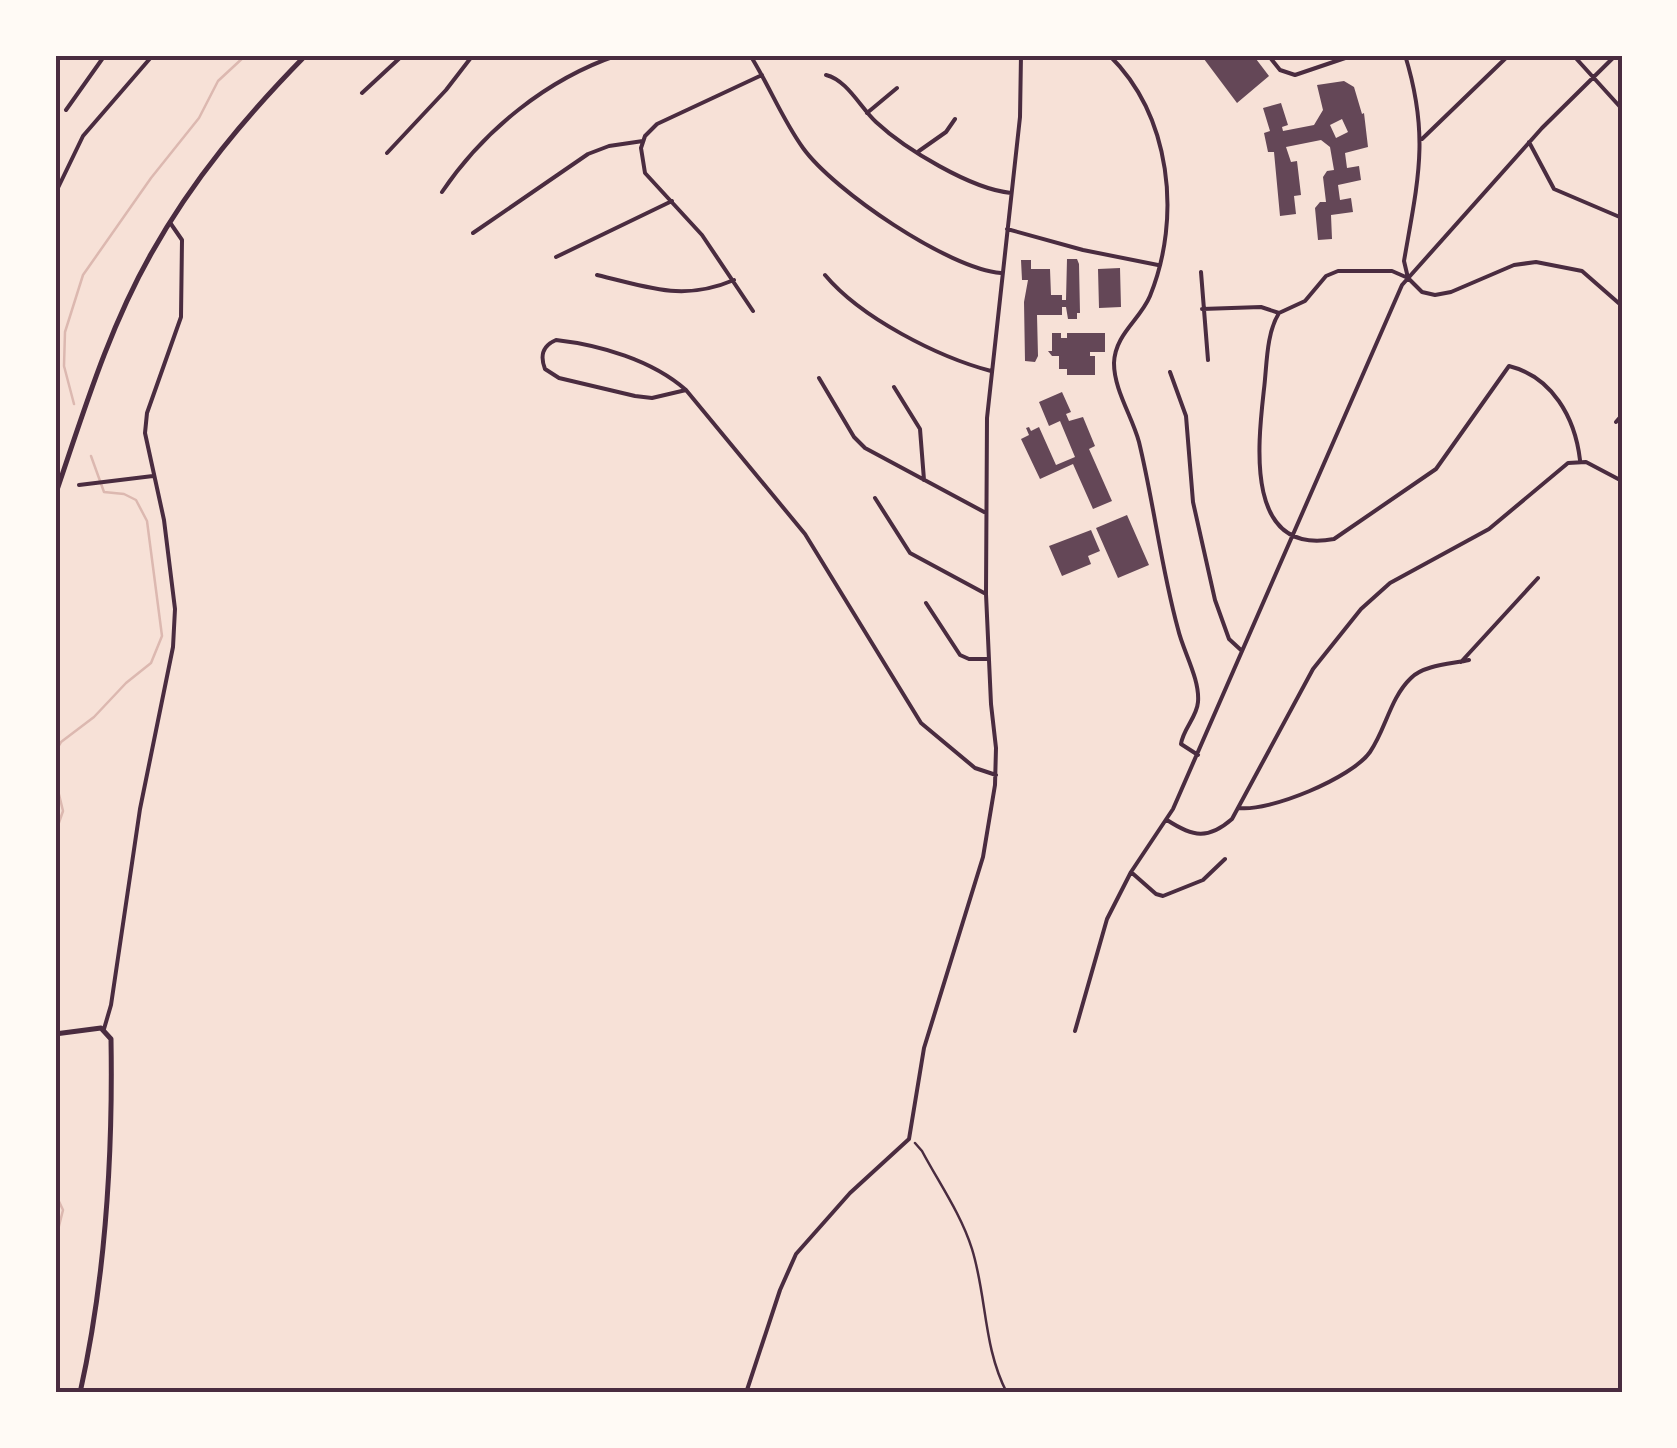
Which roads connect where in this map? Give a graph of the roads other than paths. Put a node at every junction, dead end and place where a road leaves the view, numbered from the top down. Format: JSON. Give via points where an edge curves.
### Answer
{"nodes":[{"id":1,"x":104,"y":55,"type":"edge"},
{"id":2,"x":152,"y":55,"type":"edge"},
{"id":3,"x":306,"y":55,"type":"edge"},
{"id":4,"x":403,"y":55,"type":"edge"},
{"id":5,"x":473,"y":55,"type":"edge"},
{"id":6,"x":618,"y":55,"type":"edge"},
{"id":7,"x":750,"y":55,"type":"edge"},
{"id":8,"x":1022,"y":55,"type":"edge"},
{"id":9,"x":1108,"y":55,"type":"edge"},
{"id":10,"x":1268,"y":55,"type":"edge"},
{"id":11,"x":1332,"y":55,"type":"edge"},
{"id":12,"x":1354,"y":55,"type":"edge"},
{"id":13,"x":1405,"y":55,"type":"edge"},
{"id":14,"x":1509,"y":55,"type":"edge"},
{"id":15,"x":1573,"y":55,"type":"edge"},
{"id":16,"x":1616,"y":55,"type":"edge"},
{"id":17,"x":1335,"y":62,"type":"junction"},
{"id":18,"x":762,"y":75,"type":"junction"},
{"id":19,"x":826,"y":75,"type":"dead end"},
{"id":20,"x":1593,"y":77,"type":"junction"},
{"id":21,"x":896,"y":88,"type":"dead end"},
{"id":22,"x":362,"y":93,"type":"dead end"},
{"id":23,"x":1622,"y":109,"type":"edge"},
{"id":24,"x":66,"y":110,"type":"dead end"},
{"id":25,"x":867,"y":113,"type":"junction"},
{"id":26,"x":955,"y":119,"type":"dead end"},
{"id":27,"x":1422,"y":138,"type":"junction"},
{"id":28,"x":642,"y":141,"type":"junction"},
{"id":29,"x":1529,"y":142,"type":"junction"},
{"id":30,"x":919,"y":151,"type":"junction"},
{"id":31,"x":387,"y":152,"type":"dead end"},
{"id":32,"x":442,"y":192,"type":"dead end"},
{"id":33,"x":1011,"y":193,"type":"junction"},
{"id":34,"x":55,"y":194,"type":"edge"},
{"id":35,"x":672,"y":202,"type":"junction"},
{"id":36,"x":1622,"y":218,"type":"edge"},
{"id":37,"x":170,"y":222,"type":"junction"},
{"id":38,"x":1007,"y":230,"type":"junction"},
{"id":39,"x":473,"y":233,"type":"dead end"},
{"id":40,"x":556,"y":257,"type":"dead end"},
{"id":41,"x":1158,"y":265,"type":"junction"},
{"id":42,"x":1200,"y":272,"type":"dead end"},
{"id":43,"x":1002,"y":273,"type":"junction"},
{"id":44,"x":597,"y":275,"type":"dead end"},
{"id":45,"x":826,"y":275,"type":"dead end"},
{"id":46,"x":1408,"y":278,"type":"junction"},
{"id":47,"x":734,"y":280,"type":"junction"},
{"id":48,"x":1622,"y":306,"type":"edge"},
{"id":49,"x":1202,"y":309,"type":"junction"},
{"id":50,"x":753,"y":310,"type":"dead end"},
{"id":51,"x":1279,"y":314,"type":"junction"},
{"id":52,"x":1208,"y":360,"type":"dead end"},
{"id":53,"x":990,"y":371,"type":"junction"},
{"id":54,"x":1170,"y":372,"type":"dead end"},
{"id":55,"x":819,"y":378,"type":"dead end"},
{"id":56,"x":894,"y":387,"type":"dead end"},
{"id":57,"x":686,"y":390,"type":"junction"},
{"id":58,"x":1622,"y":415,"type":"edge"},
{"id":59,"x":1616,"y":422,"type":"dead end"},
{"id":60,"x":1580,"y":460,"type":"junction"},
{"id":61,"x":152,"y":476,"type":"junction"},
{"id":62,"x":924,"y":480,"type":"junction"},
{"id":63,"x":1622,"y":481,"type":"edge"},
{"id":64,"x":79,"y":485,"type":"dead end"},
{"id":65,"x":55,"y":496,"type":"edge"},
{"id":66,"x":875,"y":498,"type":"dead end"},
{"id":67,"x":986,"y":513,"type":"junction"},
{"id":68,"x":1292,"y":535,"type":"junction"},
{"id":69,"x":1538,"y":578,"type":"dead end"},
{"id":70,"x":986,"y":594,"type":"junction"},
{"id":71,"x":926,"y":603,"type":"dead end"},
{"id":72,"x":1242,"y":651,"type":"junction"},
{"id":73,"x":988,"y":659,"type":"junction"},
{"id":74,"x":1469,"y":660,"type":"dead end"},
{"id":75,"x":1461,"y":662,"type":"junction"},
{"id":76,"x":1198,"y":755,"type":"junction"},
{"id":77,"x":996,"y":775,"type":"junction"},
{"id":78,"x":1239,"y":808,"type":"junction"},
{"id":79,"x":1168,"y":820,"type":"junction"},
{"id":80,"x":1224,"y":859,"type":"dead end"},
{"id":81,"x":1131,"y":872,"type":"junction"},
{"id":82,"x":104,"y":1030,"type":"junction"},
{"id":83,"x":1076,"y":1031,"type":"dead end"},
{"id":84,"x":55,"y":1034,"type":"edge"},
{"id":85,"x":80,"y":1393,"type":"edge"},
{"id":86,"x":746,"y":1393,"type":"edge"}],
"edges":[{"from":1,"to":24,"type":"street"},
{"from":2,"to":34,"type":"street","via":[[84,136]]},
{"from":3,"to":37,"type":"main road","via":[[240,124]]},
{"from":4,"to":22,"type":"street"},
{"from":5,"to":31,"type":"street"},
{"from":6,"to":32,"type":"street","via":[[565,78],[504,122]]},
{"from":7,"to":18,"type":"street"},
{"from":8,"to":33,"type":"street"},
{"from":9,"to":41,"type":"street","via":[[1144,100],[1160,142],[1166,202]]},
{"from":10,"to":17,"type":"street","via":[[1292,75]]},
{"from":11,"to":17,"type":"street"},
{"from":12,"to":17,"type":"street"},
{"from":13,"to":27,"type":"street"},
{"from":14,"to":27,"type":"street"},
{"from":15,"to":20,"type":"street"},
{"from":16,"to":20,"type":"street"},
{"from":18,"to":28,"type":"street","via":[[662,120]]},
{"from":18,"to":43,"type":"street","via":[[801,144],[840,185],[961,263]]},
{"from":19,"to":25,"type":"street","via":[[840,80]]},
{"from":20,"to":23,"type":"street"},
{"from":20,"to":29,"type":"street"},
{"from":21,"to":25,"type":"street"},
{"from":25,"to":30,"type":"street"},
{"from":26,"to":30,"type":"street"},
{"from":27,"to":46,"type":"street","via":[[1404,261]]},
{"from":28,"to":35,"type":"street","via":[[643,168]]},
{"from":28,"to":39,"type":"street","via":[[593,152]]},
{"from":29,"to":36,"type":"street","via":[[1554,189]]},
{"from":29,"to":46,"type":"street"},
{"from":30,"to":33,"type":"street","via":[[978,184]]},
{"from":33,"to":38,"type":"street"},
{"from":35,"to":40,"type":"street"},
{"from":35,"to":47,"type":"street"},
{"from":37,"to":61,"type":"street","via":[[182,240],[182,309],[145,423]]},
{"from":37,"to":65,"type":"main road","via":[[120,316]]},
{"from":38,"to":41,"type":"street"},
{"from":38,"to":43,"type":"street"},
{"from":41,"to":76,"type":"street","via":[[1148,299],[1122,335],[1114,360],[1198,694],[1181,744]]},
{"from":42,"to":49,"type":"street"},
{"from":43,"to":53,"type":"street"},
{"from":44,"to":47,"type":"street","via":[[672,293]]},
{"from":45,"to":53,"type":"street","via":[[873,316],[954,360]]},
{"from":46,"to":48,"type":"street","via":[[1424,292],[1442,294],[1524,262],[1553,263],[1582,271]]},
{"from":46,"to":51,"type":"street","via":[[1392,271],[1338,271]]},
{"from":46,"to":68,"type":"street"},
{"from":47,"to":50,"type":"street"},
{"from":49,"to":51,"type":"street","via":[[1261,306]]},
{"from":49,"to":52,"type":"street"},
{"from":51,"to":68,"type":"street","via":[[1269,347],[1258,466],[1274,518]]},
{"from":53,"to":67,"type":"street"},
{"from":54,"to":72,"type":"street","via":[[1186,416],[1193,502],[1215,600],[1229,639]]},
{"from":55,"to":62,"type":"street","via":[[865,448]]},
{"from":56,"to":62,"type":"street","via":[[920,428]]},
{"from":57,"to":57,"type":"street","via":[[642,362],[593,348],[556,340],[542,354],[545,369],[559,378],[645,398]]},
{"from":57,"to":77,"type":"street","via":[[805,534],[918,719],[975,768]]},
{"from":58,"to":59,"type":"street"},
{"from":60,"to":63,"type":"street"},
{"from":60,"to":68,"type":"street","via":[[1554,392],[1509,366],[1423,480],[1339,537]]},
{"from":60,"to":78,"type":"street","via":[[1557,470],[1490,529],[1390,583],[1361,608],[1313,669]]},
{"from":61,"to":64,"type":"street"},
{"from":61,"to":82,"type":"street","via":[[164,520],[173,647]]},
{"from":62,"to":67,"type":"street"},
{"from":66,"to":70,"type":"street","via":[[916,558]]},
{"from":67,"to":70,"type":"street"},
{"from":68,"to":72,"type":"street"},
{"from":69,"to":75,"type":"street"},
{"from":70,"to":73,"type":"street"},
{"from":71,"to":73,"type":"street","via":[[960,654]]},
{"from":72,"to":76,"type":"street"},
{"from":73,"to":77,"type":"street"},
{"from":74,"to":75,"type":"street"},
{"from":75,"to":78,"type":"street","via":[[1408,680],[1368,755],[1350,771],[1266,806]]},
{"from":76,"to":79,"type":"street"},
{"from":77,"to":86,"type":"street","via":[[983,857],[924,1048],[910,1137],[796,1254]]},
{"from":78,"to":79,"type":"street","via":[[1208,835],[1189,834]]},
{"from":79,"to":81,"type":"street"},
{"from":80,"to":81,"type":"street","via":[[1202,880],[1163,896]]},
{"from":81,"to":83,"type":"street","via":[[1101,936]]},
{"from":82,"to":84,"type":"main road"},
{"from":82,"to":85,"type":"main road","via":[[112,1057],[108,1216]]}]}
